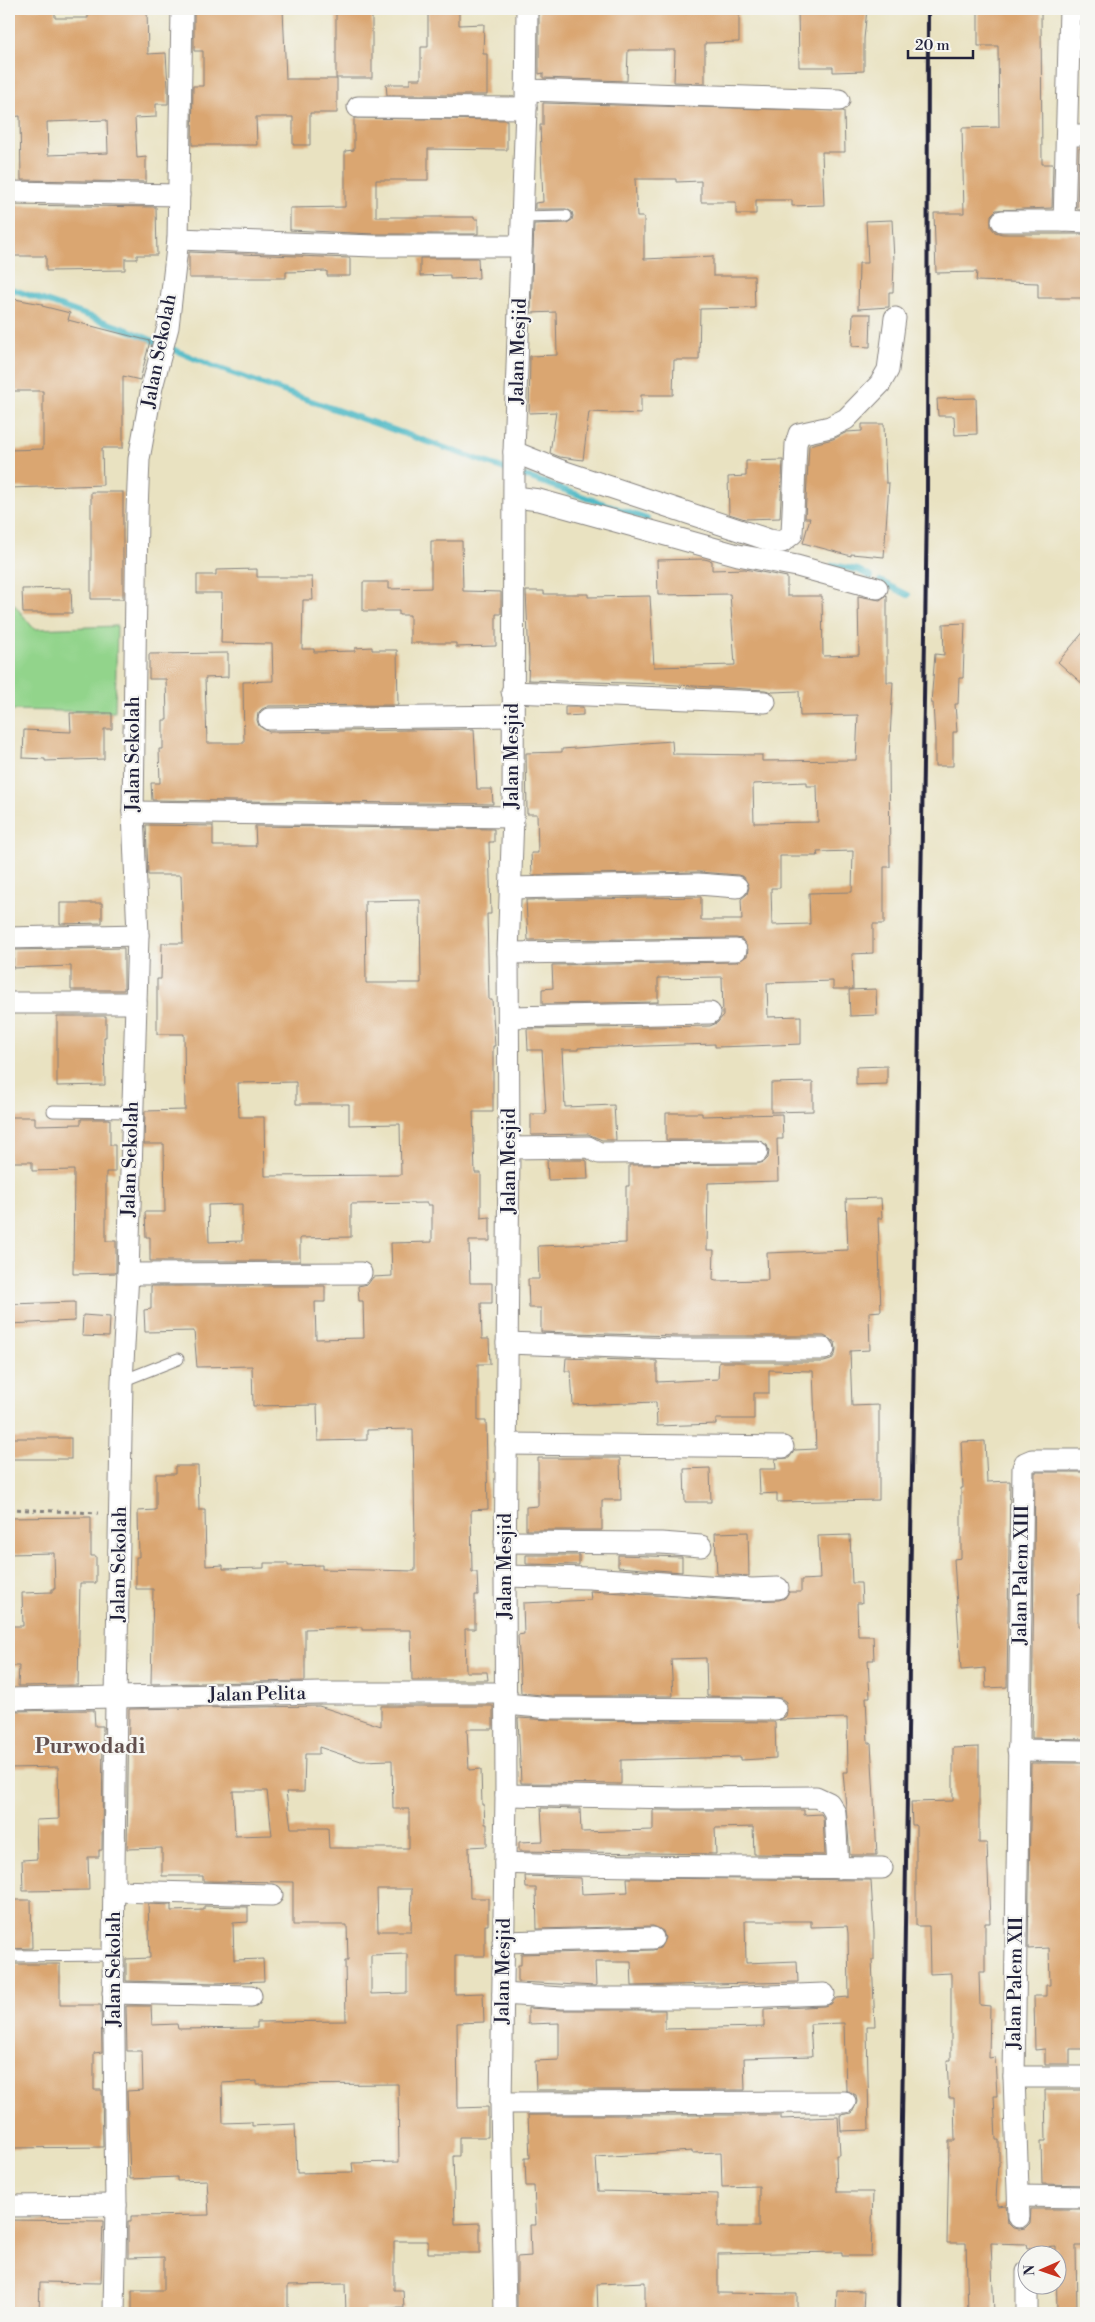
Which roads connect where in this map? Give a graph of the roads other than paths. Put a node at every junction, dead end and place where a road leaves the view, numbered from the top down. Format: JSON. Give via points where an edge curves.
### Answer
{"nodes":[{"id":1,"x":182,"y":9,"type":"edge"},
{"id":2,"x":527,"y":9,"type":"edge"},
{"id":3,"x":1070,"y":9,"type":"edge"},
{"id":4,"x":526,"y":99,"type":"junction"},
{"id":5,"x":838,"y":100,"type":"dead end"},
{"id":6,"x":358,"y":107,"type":"dead end"},
{"id":7,"x":1077,"y":135,"type":"edge"},
{"id":8,"x":9,"y":192,"type":"edge"},
{"id":9,"x":179,"y":194,"type":"junction"},
{"id":10,"x":566,"y":216,"type":"dead end"},
{"id":11,"x":521,"y":217,"type":"junction"},
{"id":12,"x":1002,"y":221,"type":"dead end"},
{"id":13,"x":1064,"y":222,"type":"junction"},
{"id":14,"x":1086,"y":222,"type":"edge"},
{"id":15,"x":178,"y":239,"type":"junction"},
{"id":16,"x":521,"y":246,"type":"junction"},
{"id":17,"x":895,"y":318,"type":"dead end"},
{"id":18,"x":515,"y":457,"type":"junction"},
{"id":19,"x":515,"y":492,"type":"junction"},
{"id":20,"x":877,"y":588,"type":"dead end"},
{"id":21,"x":512,"y":692,"type":"junction"},
{"id":22,"x":765,"y":702,"type":"dead end"},
{"id":23,"x":513,"y":716,"type":"junction"},
{"id":24,"x":270,"y":719,"type":"dead end"},
{"id":25,"x":132,"y":812,"type":"junction"},
{"id":26,"x":513,"y":817,"type":"junction"},
{"id":27,"x":737,"y":887,"type":"dead end"},
{"id":28,"x":510,"y":888,"type":"junction"},
{"id":29,"x":138,"y":935,"type":"junction"},
{"id":30,"x":9,"y":938,"type":"edge"},
{"id":31,"x":736,"y":950,"type":"dead end"},
{"id":32,"x":508,"y":953,"type":"junction"},
{"id":33,"x":9,"y":1003,"type":"edge"},
{"id":34,"x":136,"y":1004,"type":"junction"},
{"id":35,"x":710,"y":1013,"type":"dead end"},
{"id":36,"x":510,"y":1017,"type":"junction"},
{"id":37,"x":53,"y":1111,"type":"dead end"},
{"id":38,"x":132,"y":1112,"type":"junction"},
{"id":39,"x":509,"y":1148,"type":"junction"},
{"id":40,"x":757,"y":1152,"type":"dead end"},
{"id":41,"x":361,"y":1272,"type":"dead end"},
{"id":42,"x":128,"y":1274,"type":"junction"},
{"id":43,"x":507,"y":1344,"type":"junction"},
{"id":44,"x":824,"y":1349,"type":"dead end"},
{"id":45,"x":178,"y":1359,"type":"dead end"},
{"id":46,"x":122,"y":1381,"type":"junction"},
{"id":47,"x":506,"y":1444,"type":"junction"},
{"id":48,"x":784,"y":1447,"type":"dead end"},
{"id":49,"x":1086,"y":1460,"type":"edge"},
{"id":50,"x":505,"y":1542,"type":"junction"},
{"id":51,"x":702,"y":1546,"type":"dead end"},
{"id":52,"x":505,"y":1576,"type":"junction"},
{"id":53,"x":778,"y":1588,"type":"dead end"},
{"id":54,"x":9,"y":1698,"type":"edge"},
{"id":55,"x":116,"y":1698,"type":"junction"},
{"id":56,"x":506,"y":1698,"type":"junction"},
{"id":57,"x":775,"y":1709,"type":"dead end"},
{"id":58,"x":1018,"y":1750,"type":"junction"},
{"id":59,"x":1086,"y":1751,"type":"edge"},
{"id":60,"x":506,"y":1795,"type":"junction"},
{"id":61,"x":505,"y":1863,"type":"junction"},
{"id":62,"x":838,"y":1868,"type":"junction"},
{"id":63,"x":882,"y":1868,"type":"dead end"},
{"id":64,"x":115,"y":1891,"type":"junction"},
{"id":65,"x":272,"y":1895,"type":"dead end"},
{"id":66,"x":653,"y":1938,"type":"dead end"},
{"id":67,"x":503,"y":1942,"type":"junction"},
{"id":68,"x":113,"y":1955,"type":"junction"},
{"id":69,"x":9,"y":1956,"type":"edge"},
{"id":70,"x":113,"y":1993,"type":"junction"},
{"id":71,"x":503,"y":1994,"type":"junction"},
{"id":72,"x":824,"y":1994,"type":"dead end"},
{"id":73,"x":251,"y":1996,"type":"dead end"},
{"id":74,"x":1014,"y":2077,"type":"junction"},
{"id":75,"x":1086,"y":2077,"type":"edge"},
{"id":76,"x":845,"y":2102,"type":"dead end"},
{"id":77,"x":501,"y":2103,"type":"junction"},
{"id":78,"x":1019,"y":2196,"type":"junction"},
{"id":79,"x":1086,"y":2196,"type":"edge"},
{"id":80,"x":116,"y":2205,"type":"junction"},
{"id":81,"x":9,"y":2206,"type":"edge"},
{"id":82,"x":1019,"y":2217,"type":"dead end"},
{"id":83,"x":1027,"y":2294,"type":"edge"},
{"id":84,"x":114,"y":2313,"type":"edge"},
{"id":85,"x":505,"y":2313,"type":"edge"},
{"id":86,"x":1027,"y":2313,"type":"edge"}],
"edges":[{"from":1,"to":9,"type":"street","name":"Jalan Sekolah"},
{"from":2,"to":4,"type":"street","name":"Jalan Mesjid"},
{"from":3,"to":7,"type":"street"},
{"from":4,"to":5,"type":"street"},
{"from":4,"to":6,"type":"street"},
{"from":4,"to":11,"type":"street","name":"Jalan Mesjid"},
{"from":7,"to":13,"type":"street"},
{"from":8,"to":9,"type":"street"},
{"from":9,"to":15,"type":"street","name":"Jalan Sekolah"},
{"from":10,"to":11,"type":"lane"},
{"from":11,"to":16,"type":"street","name":"Jalan Mesjid"},
{"from":12,"to":13,"type":"street"},
{"from":13,"to":14,"type":"street"},
{"from":15,"to":16,"type":"street","via":[[374,246]]},
{"from":15,"to":25,"type":"street","name":"Jalan Sekolah","via":[[168,327],[152,387],[139,459]]},
{"from":16,"to":18,"type":"street","name":"Jalan Mesjid"},
{"from":17,"to":18,"type":"street","via":[[888,370],[880,384],[846,419],[830,427],[799,434],[792,534],[782,542]]},
{"from":18,"to":19,"type":"street","name":"Jalan Mesjid"},
{"from":19,"to":20,"type":"street","via":[[738,555],[797,566]]},
{"from":19,"to":21,"type":"street","name":"Jalan Mesjid"},
{"from":21,"to":22,"type":"street"},
{"from":21,"to":23,"type":"street","name":"Jalan Mesjid"},
{"from":23,"to":24,"type":"street"},
{"from":23,"to":26,"type":"street","name":"Jalan Mesjid"},
{"from":25,"to":26,"type":"street"},
{"from":25,"to":29,"type":"street","name":"Jalan Sekolah"},
{"from":26,"to":28,"type":"street","name":"Jalan Mesjid"},
{"from":27,"to":28,"type":"street","via":[[698,884]]},
{"from":28,"to":32,"type":"street","name":"Jalan Mesjid"},
{"from":29,"to":30,"type":"street"},
{"from":29,"to":34,"type":"street","name":"Jalan Sekolah"},
{"from":31,"to":32,"type":"street"},
{"from":32,"to":36,"type":"street","name":"Jalan Mesjid"},
{"from":33,"to":34,"type":"street"},
{"from":34,"to":38,"type":"street","name":"Jalan Sekolah"},
{"from":35,"to":36,"type":"street"},
{"from":36,"to":39,"type":"street","name":"Jalan Mesjid"},
{"from":37,"to":38,"type":"lane"},
{"from":38,"to":42,"type":"street","name":"Jalan Sekolah"},
{"from":39,"to":40,"type":"street","via":[[588,1147],[599,1153]]},
{"from":39,"to":43,"type":"street","name":"Jalan Mesjid"},
{"from":41,"to":42,"type":"street"},
{"from":42,"to":46,"type":"street","name":"Jalan Sekolah"},
{"from":43,"to":44,"type":"street"},
{"from":43,"to":47,"type":"street","name":"Jalan Mesjid"},
{"from":45,"to":46,"type":"lane"},
{"from":46,"to":55,"type":"street","name":"Jalan Sekolah"},
{"from":47,"to":48,"type":"street"},
{"from":47,"to":50,"type":"street","name":"Jalan Mesjid"},
{"from":49,"to":58,"type":"street","name":"Jalan Palem XIII","via":[[1032,1460],[1022,1468]]},
{"from":50,"to":51,"type":"street"},
{"from":50,"to":52,"type":"street","name":"Jalan Mesjid"},
{"from":52,"to":53,"type":"street"},
{"from":52,"to":56,"type":"street","name":"Jalan Mesjid"},
{"from":54,"to":55,"type":"street","name":"Jalan Pelita"},
{"from":55,"to":56,"type":"street","name":"Jalan Pelita","via":[[321,1693]]},
{"from":55,"to":64,"type":"street","name":"Jalan Sekolah"},
{"from":56,"to":57,"type":"street","name":"Jalan Pelita","via":[[551,1708]]},
{"from":56,"to":60,"type":"street","name":"Jalan Mesjid"},
{"from":58,"to":59,"type":"street"},
{"from":58,"to":74,"type":"street","name":"Jalan Palem XII"},
{"from":60,"to":61,"type":"street","name":"Jalan Mesjid"},
{"from":60,"to":62,"type":"street","via":[[816,1797],[835,1813]]},
{"from":61,"to":62,"type":"street","via":[[614,1868]]},
{"from":61,"to":67,"type":"street","name":"Jalan Mesjid"},
{"from":62,"to":63,"type":"street"},
{"from":64,"to":65,"type":"street"},
{"from":64,"to":68,"type":"street","name":"Jalan Sekolah"},
{"from":66,"to":67,"type":"street"},
{"from":67,"to":71,"type":"street","name":"Jalan Mesjid"},
{"from":68,"to":69,"type":"lane"},
{"from":68,"to":70,"type":"street","name":"Jalan Sekolah"},
{"from":70,"to":73,"type":"street"},
{"from":70,"to":80,"type":"street","name":"Jalan Sekolah"},
{"from":71,"to":72,"type":"street","via":[[562,1998]]},
{"from":71,"to":77,"type":"street","name":"Jalan Mesjid"},
{"from":74,"to":75,"type":"street"},
{"from":74,"to":78,"type":"street","name":"Jalan Palem XII"},
{"from":76,"to":77,"type":"street"},
{"from":77,"to":85,"type":"street","name":"Jalan Mesjid"},
{"from":78,"to":79,"type":"street"},
{"from":78,"to":82,"type":"street","name":"Jalan Palem XII"},
{"from":80,"to":81,"type":"street"},
{"from":80,"to":84,"type":"street","name":"Jalan Sekolah"},
{"from":83,"to":86,"type":"street"}]}
